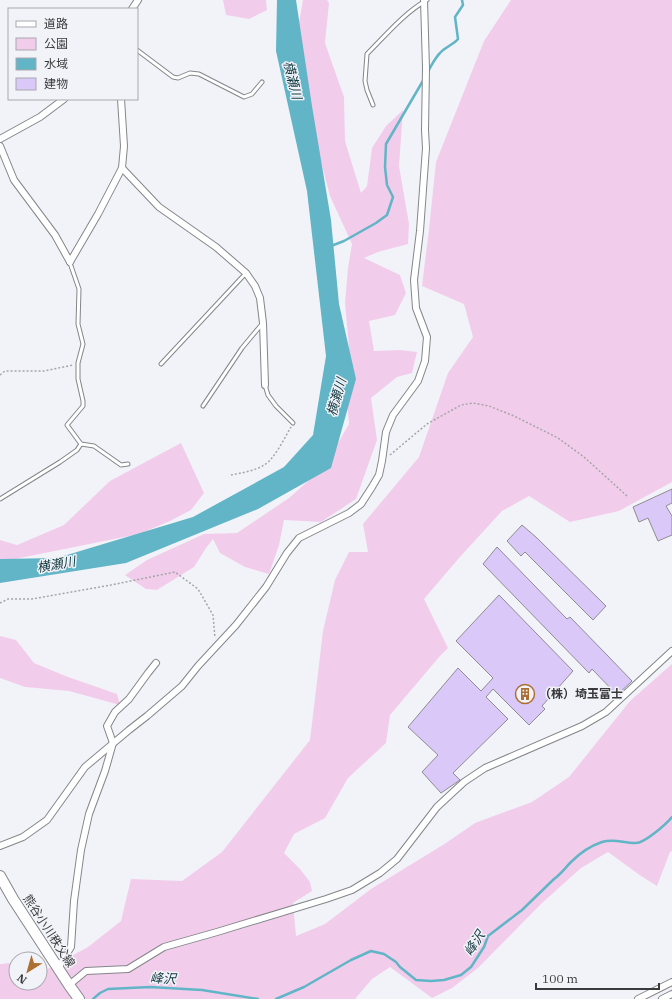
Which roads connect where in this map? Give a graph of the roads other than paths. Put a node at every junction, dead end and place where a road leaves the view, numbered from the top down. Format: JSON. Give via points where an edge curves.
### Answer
{"nodes":[{"id":1,"x":425,"y":1,"type":"edge"},
{"id":2,"x":138,"y":51,"type":"edge"},
{"id":3,"x":262,"y":82,"type":"dead end"},
{"id":4,"x":63,"y":100,"type":"edge"},
{"id":5,"x":121,"y":100,"type":"edge"},
{"id":6,"x":373,"y":105,"type":"dead end"},
{"id":7,"x":0,"y":139,"type":"edge"},
{"id":8,"x":0,"y":146,"type":"edge"},
{"id":9,"x":122,"y":168,"type":"junction"},
{"id":10,"x":70,"y":262,"type":"junction"},
{"id":11,"x":246,"y":273,"type":"junction"},
{"id":12,"x":263,"y":323,"type":"junction"},
{"id":13,"x":161,"y":364,"type":"dead end"},
{"id":14,"x":265,"y":386,"type":"joint"},
{"id":15,"x":203,"y":406,"type":"dead end"},
{"id":16,"x":293,"y":423,"type":"road end"},
{"id":17,"x":81,"y":444,"type":"junction"},
{"id":18,"x":128,"y":464,"type":"dead end"},
{"id":19,"x":0,"y":499,"type":"edge"},
{"id":20,"x":672,"y":651,"type":"edge"},
{"id":21,"x":156,"y":663,"type":"dead end"},
{"id":22,"x":113,"y":743,"type":"junction"},
{"id":23,"x":0,"y":846,"type":"edge"},
{"id":24,"x":0,"y":876,"type":"edge"},
{"id":25,"x":58,"y":968,"type":"junction"},
{"id":26,"x":672,"y":982,"type":"edge"},
{"id":27,"x":69,"y":985,"type":"junction"},
{"id":28,"x":670,"y":996,"type":"edge"},
{"id":29,"x":79,"y":999,"type":"edge"},
{"id":30,"x":638,"y":999,"type":"edge"},
{"id":31,"x":662,"y":999,"type":"edge"}],
"edges":[{"from":1,"to":6,"type":"lane","via":[[408,13],[367,54],[366,90]]},
{"from":1,"to":22,"type":"street","via":[[426,148],[414,280],[416,308],[427,337],[425,361],[418,381],[393,415],[386,432],[379,475],[361,504],[349,513],[300,538],[236,625],[182,686]]},
{"from":2,"to":3,"type":"lane","via":[[173,77],[178,78],[190,73],[199,74],[244,97],[252,94]]},
{"from":4,"to":7,"type":"street","via":[[40,117]]},
{"from":5,"to":9,"type":"street","via":[[124,146]]},
{"from":8,"to":10,"type":"street","via":[[14,180],[55,235]]},
{"from":9,"to":10,"type":"street"},
{"from":9,"to":11,"type":"street","via":[[159,207],[216,247]]},
{"from":10,"to":17,"type":"lane","via":[[79,289],[78,324],[83,344],[78,363],[78,379],[83,406],[67,425]]},
{"from":11,"to":12,"type":"street","via":[[260,298]]},
{"from":11,"to":13,"type":"lane"},
{"from":12,"to":14,"type":"street"},
{"from":12,"to":15,"type":"lane","via":[[242,348]]},
{"from":14,"to":16,"type":"lane","via":[[268,396]]},
{"from":17,"to":18,"type":"lane","via":[[94,446],[121,465]]},
{"from":17,"to":19,"type":"lane","via":[[60,462]]},
{"from":20,"to":27,"type":"street","via":[[606,712],[582,726],[484,768],[464,782],[437,807],[397,859],[352,890],[164,947],[128,969],[86,971]]},
{"from":21,"to":22,"type":"street","via":[[129,699],[115,712],[107,726]]},
{"from":22,"to":23,"type":"street","via":[[85,767],[47,820],[23,837]]},
{"from":22,"to":25,"type":"street","via":[[89,814],[81,850],[71,947]]},
{"from":24,"to":25,"type":"main road","name":"熊谷小川秩父線"},
{"from":25,"to":27,"type":"main road","name":"熊谷小川秩父線"},
{"from":26,"to":30,"type":"street"},
{"from":27,"to":29,"type":"main road","name":"熊谷小川秩父線"},
{"from":28,"to":31,"type":"street"}]}
